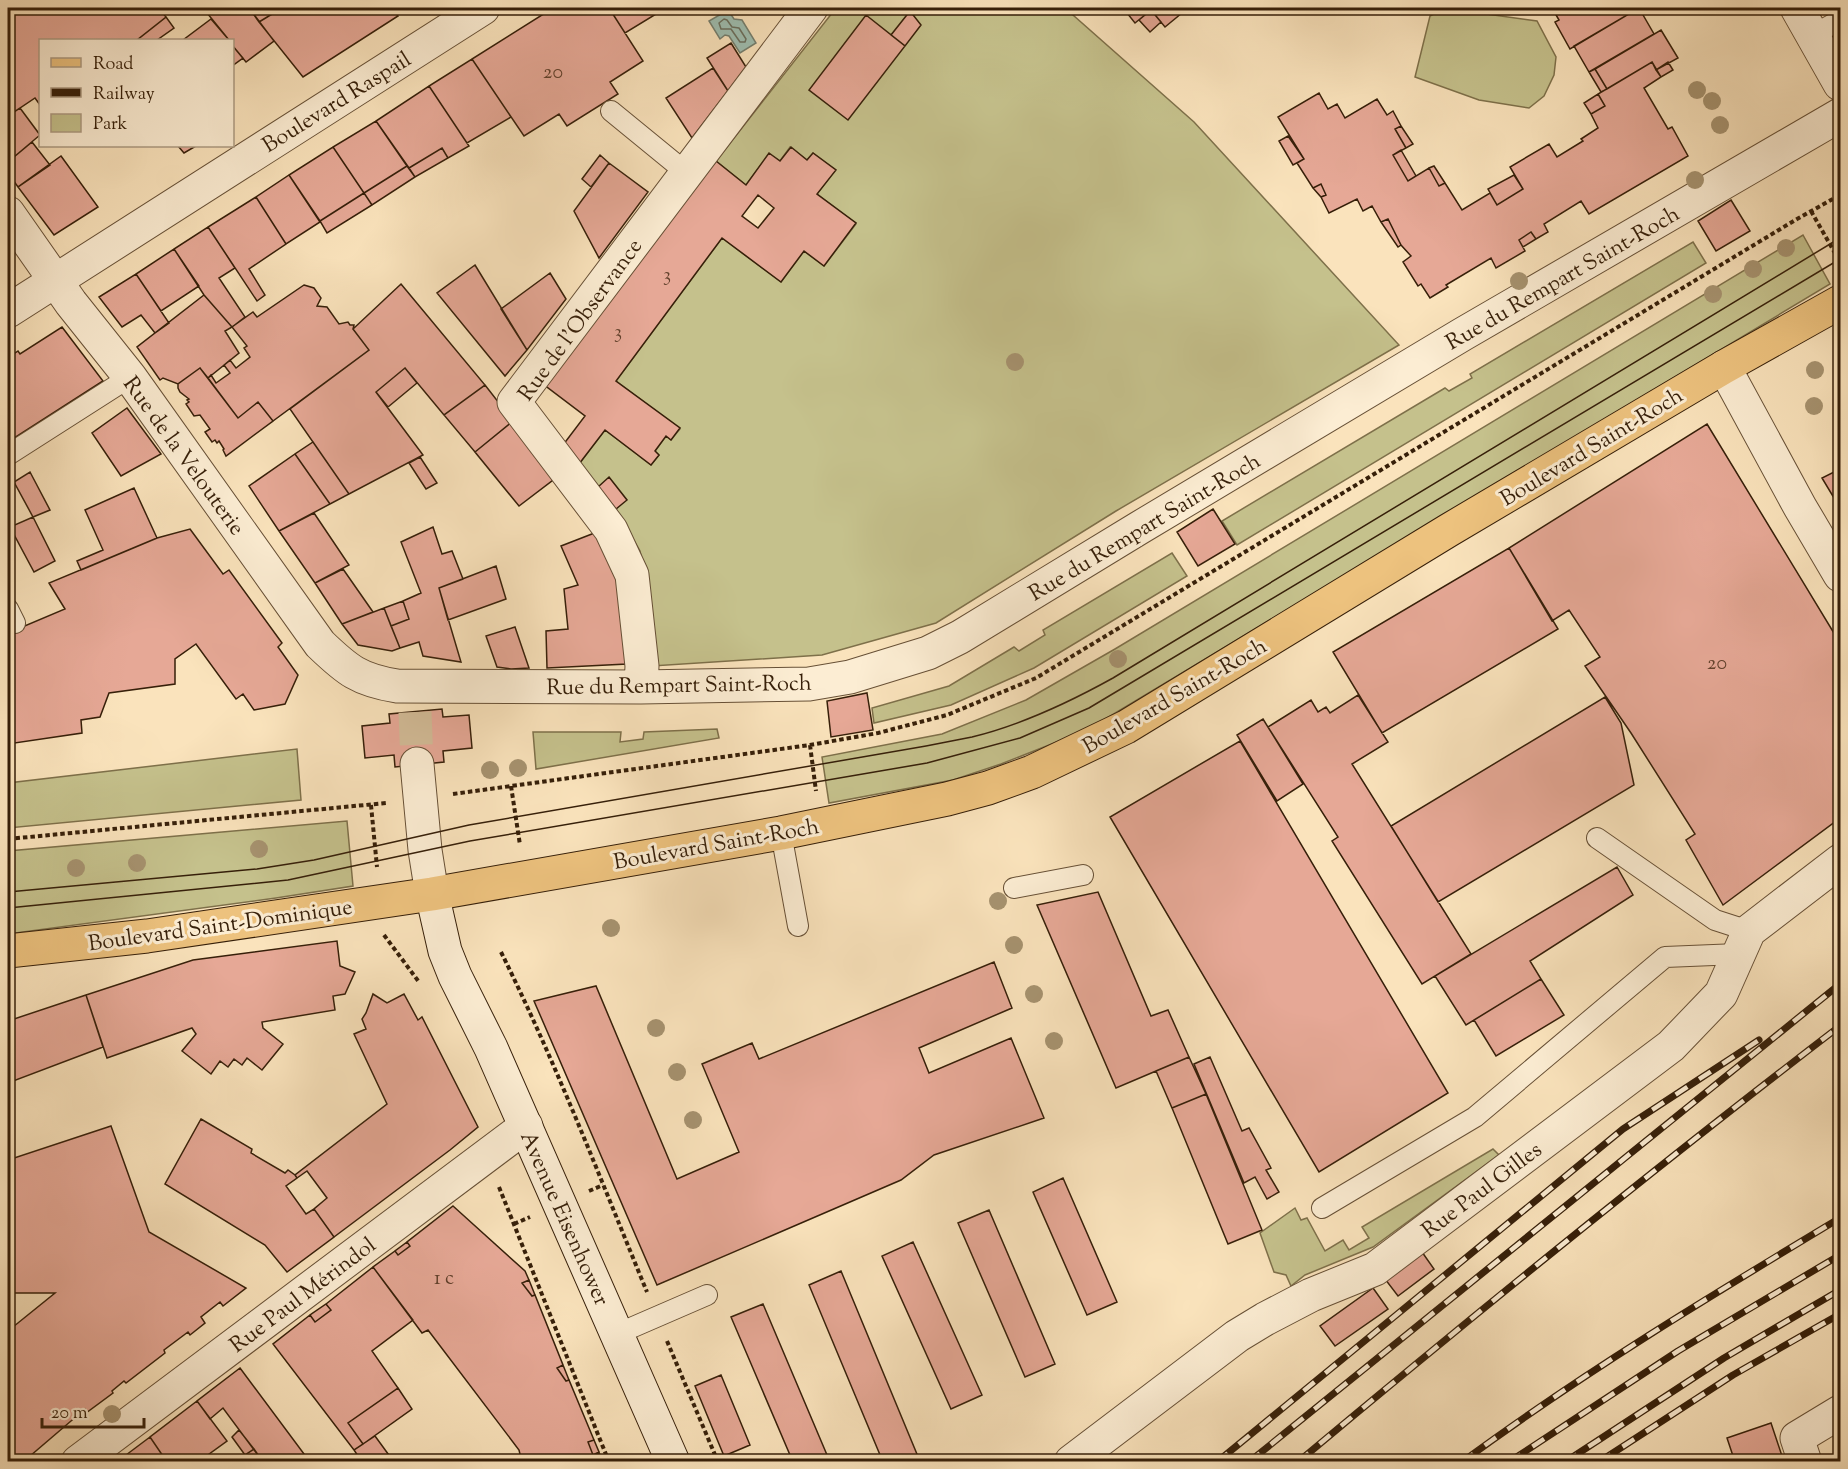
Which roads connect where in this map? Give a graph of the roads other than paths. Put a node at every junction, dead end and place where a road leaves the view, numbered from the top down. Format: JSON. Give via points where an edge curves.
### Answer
{"nodes":[{"id":1,"x":483,"y":8,"type":"edge"},
{"id":2,"x":811,"y":8,"type":"edge"},
{"id":3,"x":1817,"y":21,"type":"edge"},
{"id":4,"x":1840,"y":84,"type":"edge"},
{"id":5,"x":611,"y":111,"type":"dead end"},
{"id":6,"x":1840,"y":115,"type":"edge"},
{"id":7,"x":689,"y":170,"type":"junction"},
{"id":8,"x":8,"y":213,"type":"edge"},
{"id":9,"x":56,"y":280,"type":"junction"},
{"id":10,"x":1840,"y":302,"type":"edge"},
{"id":11,"x":8,"y":311,"type":"edge"},
{"id":12,"x":1724,"y":367,"type":"junction"},
{"id":13,"x":130,"y":377,"type":"junction"},
{"id":14,"x":8,"y":455,"type":"edge"},
{"id":15,"x":1836,"y":557,"type":"edge"},
{"id":16,"x":375,"y":682,"type":"joint"},
{"id":17,"x":641,"y":687,"type":"junction"},
{"id":18,"x":417,"y":764,"type":"tunnel mouth"},
{"id":19,"x":781,"y":832,"type":"junction"},
{"id":20,"x":1597,"y":838,"type":"dead end"},
{"id":21,"x":1840,"y":861,"type":"edge"},
{"id":22,"x":1083,"y":875,"type":"dead end"},
{"id":23,"x":1014,"y":888,"type":"dead end"},
{"id":24,"x":432,"y":894,"type":"junction"},
{"id":25,"x":798,"y":926,"type":"dead end"},
{"id":26,"x":1743,"y":942,"type":"junction"},
{"id":27,"x":8,"y":951,"type":"edge"},
{"id":28,"x":526,"y":1126,"type":"junction"},
{"id":29,"x":1322,"y":1208,"type":"dead end"},
{"id":30,"x":707,"y":1295,"type":"dead end"},
{"id":31,"x":617,"y":1334,"type":"junction"},
{"id":32,"x":1840,"y":1412,"type":"edge"},
{"id":33,"x":78,"y":1461,"type":"edge"},
{"id":34,"x":673,"y":1461,"type":"edge"},
{"id":35,"x":1071,"y":1461,"type":"edge"},
{"id":36,"x":1805,"y":1461,"type":"edge"}],
"edges":[{"from":1,"to":9,"type":"street","name":"Boulevard Raspail"},
{"from":2,"to":7,"type":"street","name":"Rue de l'Observance"},
{"from":3,"to":4,"type":"street"},
{"from":5,"to":7,"type":"lane","via":[[677,165]]},
{"from":6,"to":17,"type":"street","name":"Rue du Rempart Saint-Roch","via":[[1442,346],[928,653],[850,677],[809,684]]},
{"from":7,"to":17,"type":"street","name":"Rue de l'Observance","via":[[514,402],[610,530],[633,575]]},
{"from":8,"to":9,"type":"street","name":"Rue de la Velouterie"},
{"from":9,"to":11,"type":"street","name":"Boulevard Raspail"},
{"from":9,"to":13,"type":"street","name":"Rue de la Velouterie"},
{"from":10,"to":12,"type":"main road","name":"Boulevard Saint-Roch"},
{"from":12,"to":15,"type":"street"},
{"from":12,"to":19,"type":"main road","name":"Boulevard Saint-Roch","via":[[1126,727],[1032,772],[988,788]]},
{"from":13,"to":14,"type":"lane"},
{"from":13,"to":16,"type":"street","name":"Rue de la Velouterie","via":[[320,644],[346,668]]},
{"from":16,"to":17,"type":"street","name":"Rue du Rempart Saint-Roch","via":[[397,686],[414,699]]},
{"from":18,"to":24,"type":"street","name":"Avenue Eisenhower"},
{"from":19,"to":24,"type":"main road","name":"Boulevard Saint-Roch"},
{"from":19,"to":25,"type":"lane"},
{"from":20,"to":26,"type":"lane"},
{"from":21,"to":26,"type":"street","name":"Rue Paul Gilles"},
{"from":22,"to":23,"type":"lane"},
{"from":24,"to":27,"type":"main road","name":"Boulevard Saint-Dominique","via":[[147,936]]},
{"from":24,"to":28,"type":"street","name":"Avenue Eisenhower","via":[[455,976]]},
{"from":26,"to":29,"type":"lane","via":[[1665,957],[1475,1117]]},
{"from":26,"to":35,"type":"street","name":"Rue Paul Gilles","via":[[1720,994],[1671,1046],[1376,1269],[1311,1295],[1237,1336]]},
{"from":28,"to":31,"type":"street","name":"Avenue Eisenhower"},
{"from":28,"to":33,"type":"street","name":"Rue Paul Mérindol"},
{"from":30,"to":31,"type":"lane"},
{"from":31,"to":34,"type":"street","name":"Avenue Eisenhower"},
{"from":32,"to":36,"type":"street","via":[[1797,1438]]}]}
